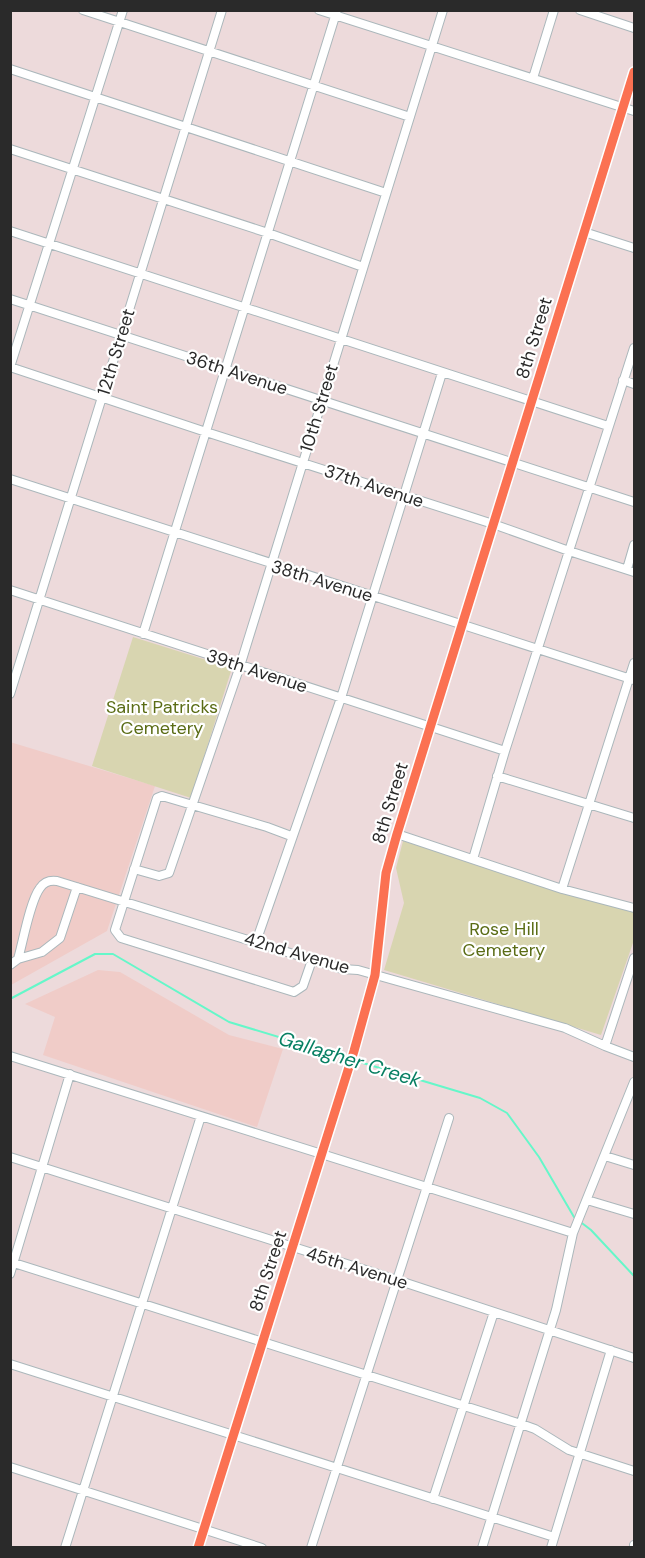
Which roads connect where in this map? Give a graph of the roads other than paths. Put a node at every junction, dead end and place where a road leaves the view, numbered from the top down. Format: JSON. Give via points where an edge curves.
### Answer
{"nodes":[{"id":1,"x":83,"y":10,"type":"edge"},
{"id":2,"x":123,"y":10,"type":"edge"},
{"id":3,"x":222,"y":10,"type":"edge"},
{"id":4,"x":319,"y":10,"type":"edge"},
{"id":5,"x":443,"y":10,"type":"edge"},
{"id":6,"x":554,"y":10,"type":"edge"},
{"id":7,"x":580,"y":10,"type":"edge"},
{"id":8,"x":337,"y":13,"type":"edge"},
{"id":9,"x":119,"y":23,"type":"junction"},
{"id":10,"x":634,"y":28,"type":"edge"},
{"id":11,"x":432,"y":47,"type":"junction"},
{"id":12,"x":209,"y":53,"type":"junction"},
{"id":13,"x":10,"y":69,"type":"edge"},
{"id":14,"x":634,"y":72,"type":"edge"},
{"id":15,"x":533,"y":78,"type":"junction"},
{"id":16,"x":314,"y":86,"type":"junction"},
{"id":17,"x":96,"y":97,"type":"junction"},
{"id":18,"x":623,"y":107,"type":"junction"},
{"id":19,"x":634,"y":111,"type":"edge"},
{"id":20,"x":410,"y":117,"type":"junction"},
{"id":21,"x":185,"y":128,"type":"junction"},
{"id":22,"x":10,"y":149,"type":"edge"},
{"id":23,"x":290,"y":162,"type":"junction"},
{"id":24,"x":73,"y":169,"type":"junction"},
{"id":25,"x":386,"y":194,"type":"junction"},
{"id":26,"x":163,"y":198,"type":"junction"},
{"id":27,"x":10,"y":231,"type":"edge"},
{"id":28,"x":584,"y":232,"type":"junction"},
{"id":29,"x":268,"y":233,"type":"junction"},
{"id":30,"x":50,"y":244,"type":"junction"},
{"id":31,"x":634,"y":248,"type":"edge"},
{"id":32,"x":363,"y":267,"type":"junction"},
{"id":33,"x":140,"y":273,"type":"junction"},
{"id":34,"x":10,"y":299,"type":"edge"},
{"id":35,"x":31,"y":305,"type":"junction"},
{"id":36,"x":245,"y":308,"type":"junction"},
{"id":37,"x":121,"y":335,"type":"junction"},
{"id":38,"x":341,"y":339,"type":"junction"},
{"id":39,"x":634,"y":348,"type":"edge"},
{"id":40,"x":10,"y":367,"type":"edge"},
{"id":41,"x":226,"y":370,"type":"junction"},
{"id":42,"x":442,"y":373,"type":"junction"},
{"id":43,"x":623,"y":380,"type":"junction"},
{"id":44,"x":634,"y":384,"type":"edge"},
{"id":45,"x":102,"y":396,"type":"junction"},
{"id":46,"x":322,"y":401,"type":"junction"},
{"id":47,"x":531,"y":402,"type":"junction"},
{"id":48,"x":608,"y":426,"type":"junction"},
{"id":49,"x":206,"y":432,"type":"junction"},
{"id":50,"x":422,"y":433,"type":"junction"},
{"id":51,"x":302,"y":463,"type":"junction"},
{"id":52,"x":512,"y":463,"type":"junction"},
{"id":53,"x":10,"y":479,"type":"edge"},
{"id":54,"x":590,"y":488,"type":"junction"},
{"id":55,"x":403,"y":496,"type":"junction"},
{"id":56,"x":70,"y":498,"type":"junction"},
{"id":57,"x":634,"y":502,"type":"edge"},
{"id":58,"x":493,"y":524,"type":"junction"},
{"id":59,"x":175,"y":533,"type":"junction"},
{"id":60,"x":634,"y":545,"type":"edge"},
{"id":61,"x":569,"y":551,"type":"junction"},
{"id":62,"x":271,"y":564,"type":"junction"},
{"id":63,"x":631,"y":571,"type":"edge"},
{"id":64,"x":10,"y":590,"type":"edge"},
{"id":65,"x":372,"y":596,"type":"junction"},
{"id":66,"x":39,"y":600,"type":"junction"},
{"id":67,"x":462,"y":625,"type":"junction"},
{"id":68,"x":143,"y":634,"type":"junction"},
{"id":69,"x":538,"y":649,"type":"junction"},
{"id":70,"x":634,"y":663,"type":"edge"},
{"id":71,"x":240,"y":666,"type":"junction"},
{"id":72,"x":632,"y":679,"type":"edge"},
{"id":73,"x":10,"y":694,"type":"edge"},
{"id":74,"x":340,"y":698,"type":"junction"},
{"id":75,"x":430,"y":728,"type":"junction"},
{"id":76,"x":505,"y":751,"type":"junction"},
{"id":77,"x":497,"y":776,"type":"junction"},
{"id":78,"x":193,"y":804,"type":"junction"},
{"id":79,"x":588,"y":804,"type":"junction"},
{"id":80,"x":634,"y":818,"type":"edge"},
{"id":81,"x":397,"y":834,"type":"junction"},
{"id":82,"x":291,"y":836,"type":"junction"},
{"id":83,"x":473,"y":859,"type":"junction"},
{"id":84,"x":134,"y":869,"type":"junction"},
{"id":85,"x":78,"y":887,"type":"junction"},
{"id":86,"x":562,"y":889,"type":"junction"},
{"id":87,"x":124,"y":900,"type":"junction"},
{"id":88,"x":634,"y":908,"type":"edge"},
{"id":89,"x":256,"y":942,"type":"junction"},
{"id":90,"x":634,"y":958,"type":"edge"},
{"id":91,"x":18,"y":959,"type":"junction"},
{"id":92,"x":312,"y":960,"type":"junction"},
{"id":93,"x":10,"y":965,"type":"edge"},
{"id":94,"x":375,"y":975,"type":"junction"},
{"id":95,"x":605,"y":1046,"type":"junction"},
{"id":96,"x":10,"y":1056,"type":"edge"},
{"id":97,"x":634,"y":1057,"type":"edge"},
{"id":98,"x":70,"y":1074,"type":"junction"},
{"id":99,"x":634,"y":1087,"type":"edge"},
{"id":100,"x":201,"y":1116,"type":"junction"},
{"id":101,"x":449,"y":1118,"type":"dead end"},
{"id":102,"x":322,"y":1154,"type":"junction"},
{"id":103,"x":605,"y":1156,"type":"junction"},
{"id":104,"x":10,"y":1157,"type":"edge"},
{"id":105,"x":634,"y":1165,"type":"edge"},
{"id":106,"x":41,"y":1167,"type":"junction"},
{"id":107,"x":427,"y":1187,"type":"junction"},
{"id":108,"x":587,"y":1200,"type":"junction"},
{"id":109,"x":173,"y":1209,"type":"junction"},
{"id":110,"x":634,"y":1214,"type":"edge"},
{"id":111,"x":574,"y":1230,"type":"junction"},
{"id":112,"x":293,"y":1248,"type":"junction"},
{"id":113,"x":14,"y":1263,"type":"junction"},
{"id":114,"x":10,"y":1274,"type":"edge"},
{"id":115,"x":397,"y":1280,"type":"junction"},
{"id":116,"x":142,"y":1304,"type":"junction"},
{"id":117,"x":494,"y":1312,"type":"junction"},
{"id":118,"x":550,"y":1330,"type":"junction"},
{"id":119,"x":263,"y":1342,"type":"junction"},
{"id":120,"x":611,"y":1350,"type":"junction"},
{"id":121,"x":634,"y":1358,"type":"edge"},
{"id":122,"x":10,"y":1364,"type":"edge"},
{"id":123,"x":366,"y":1376,"type":"junction"},
{"id":124,"x":113,"y":1397,"type":"junction"},
{"id":125,"x":463,"y":1406,"type":"junction"},
{"id":126,"x":521,"y":1424,"type":"junction"},
{"id":127,"x":233,"y":1435,"type":"junction"},
{"id":128,"x":580,"y":1454,"type":"junction"},
{"id":129,"x":10,"y":1467,"type":"edge"},
{"id":130,"x":336,"y":1468,"type":"junction"},
{"id":131,"x":634,"y":1471,"type":"edge"},
{"id":132,"x":83,"y":1490,"type":"junction"},
{"id":133,"x":433,"y":1498,"type":"junction"},
{"id":134,"x":492,"y":1517,"type":"junction"},
{"id":135,"x":204,"y":1529,"type":"junction"},
{"id":136,"x":554,"y":1537,"type":"junction"},
{"id":137,"x":65,"y":1548,"type":"edge"},
{"id":138,"x":198,"y":1548,"type":"edge"},
{"id":139,"x":262,"y":1548,"type":"edge"},
{"id":140,"x":311,"y":1548,"type":"edge"},
{"id":141,"x":482,"y":1548,"type":"edge"},
{"id":142,"x":551,"y":1548,"type":"edge"}],
"edges":[{"from":1,"to":9,"type":"street"},
{"from":2,"to":9,"type":"street"},
{"from":3,"to":12,"type":"street","name":"12th Street"},
{"from":4,"to":8,"type":"street"},
{"from":5,"to":11,"type":"street","name":"10th Street"},
{"from":6,"to":15,"type":"street"},
{"from":7,"to":10,"type":"street"},
{"from":8,"to":11,"type":"street"},
{"from":8,"to":16,"type":"street"},
{"from":9,"to":12,"type":"street"},
{"from":9,"to":17,"type":"street"},
{"from":11,"to":15,"type":"street"},
{"from":11,"to":20,"type":"street","name":"10th Street"},
{"from":12,"to":16,"type":"street"},
{"from":12,"to":21,"type":"street","name":"12th Street"},
{"from":13,"to":17,"type":"street"},
{"from":14,"to":18,"type":"main road","name":"8th Street"},
{"from":15,"to":18,"type":"street"},
{"from":16,"to":20,"type":"street"},
{"from":16,"to":23,"type":"street"},
{"from":17,"to":21,"type":"street"},
{"from":17,"to":24,"type":"street"},
{"from":18,"to":19,"type":"street"},
{"from":18,"to":28,"type":"main road","name":"8th Street"},
{"from":20,"to":25,"type":"street","name":"10th Street"},
{"from":21,"to":23,"type":"street"},
{"from":21,"to":26,"type":"street","name":"12th Street"},
{"from":22,"to":24,"type":"street"},
{"from":23,"to":25,"type":"street"},
{"from":23,"to":29,"type":"street"},
{"from":24,"to":26,"type":"street"},
{"from":24,"to":30,"type":"street"},
{"from":25,"to":32,"type":"street","name":"10th Street"},
{"from":26,"to":29,"type":"street"},
{"from":26,"to":33,"type":"street","name":"12th Street"},
{"from":27,"to":30,"type":"street"},
{"from":28,"to":31,"type":"street"},
{"from":28,"to":47,"type":"main road","name":"8th Street"},
{"from":29,"to":32,"type":"street"},
{"from":29,"to":36,"type":"street"},
{"from":30,"to":33,"type":"street"},
{"from":30,"to":35,"type":"street"},
{"from":32,"to":38,"type":"street","name":"10th Street"},
{"from":33,"to":36,"type":"street"},
{"from":33,"to":37,"type":"street","name":"12th Street"},
{"from":34,"to":35,"type":"street","name":"36th Avenue"},
{"from":35,"to":37,"type":"street","name":"36th Avenue"},
{"from":35,"to":40,"type":"street"},
{"from":36,"to":38,"type":"street"},
{"from":36,"to":41,"type":"street"},
{"from":37,"to":41,"type":"street","name":"36th Avenue"},
{"from":37,"to":45,"type":"street","name":"12th Street"},
{"from":38,"to":42,"type":"street"},
{"from":38,"to":46,"type":"street","name":"10th Street"},
{"from":39,"to":43,"type":"street"},
{"from":40,"to":45,"type":"street","name":"37th Avenue"},
{"from":41,"to":46,"type":"street","name":"36th Avenue"},
{"from":41,"to":49,"type":"street"},
{"from":42,"to":47,"type":"street"},
{"from":42,"to":50,"type":"street"},
{"from":43,"to":44,"type":"street"},
{"from":43,"to":48,"type":"street"},
{"from":45,"to":49,"type":"street","name":"37th Avenue"},
{"from":45,"to":56,"type":"street","name":"12th Street"},
{"from":46,"to":50,"type":"street","name":"36th Avenue"},
{"from":46,"to":51,"type":"street","name":"10th Street"},
{"from":47,"to":48,"type":"street"},
{"from":47,"to":52,"type":"main road","name":"8th Street"},
{"from":48,"to":54,"type":"street"},
{"from":49,"to":51,"type":"street","name":"37th Avenue"},
{"from":49,"to":59,"type":"street"},
{"from":50,"to":52,"type":"street","name":"36th Avenue"},
{"from":50,"to":55,"type":"street"},
{"from":51,"to":55,"type":"street","name":"37th Avenue"},
{"from":51,"to":62,"type":"street","name":"10th Street"},
{"from":52,"to":54,"type":"street","name":"36th Avenue"},
{"from":52,"to":58,"type":"main road","name":"8th Street"},
{"from":53,"to":56,"type":"street","name":"38th Avenue"},
{"from":54,"to":57,"type":"street","name":"36th Avenue"},
{"from":54,"to":61,"type":"street"},
{"from":55,"to":58,"type":"street","name":"37th Avenue"},
{"from":55,"to":65,"type":"street"},
{"from":56,"to":59,"type":"street","name":"38th Avenue"},
{"from":56,"to":66,"type":"street","name":"12th Street"},
{"from":58,"to":61,"type":"street","name":"37th Avenue"},
{"from":58,"to":67,"type":"main road","name":"8th Street"},
{"from":59,"to":62,"type":"street","name":"38th Avenue"},
{"from":59,"to":68,"type":"street"},
{"from":60,"to":63,"type":"street"},
{"from":61,"to":63,"type":"street","name":"37th Avenue"},
{"from":61,"to":69,"type":"street"},
{"from":62,"to":65,"type":"street","name":"38th Avenue"},
{"from":62,"to":71,"type":"street","name":"10th Street"},
{"from":64,"to":66,"type":"street","name":"39th Avenue"},
{"from":65,"to":67,"type":"street","name":"38th Avenue"},
{"from":65,"to":74,"type":"street"},
{"from":66,"to":68,"type":"street","name":"39th Avenue"},
{"from":66,"to":73,"type":"street","name":"12th Street"},
{"from":67,"to":69,"type":"street","name":"38th Avenue"},
{"from":67,"to":75,"type":"main road","name":"8th Street"},
{"from":68,"to":71,"type":"street","name":"39th Avenue"},
{"from":69,"to":72,"type":"street","name":"38th Avenue"},
{"from":69,"to":76,"type":"street"},
{"from":70,"to":72,"type":"street"},
{"from":71,"to":74,"type":"street","name":"39th Avenue"},
{"from":71,"to":78,"type":"street","name":"10th Street"},
{"from":72,"to":79,"type":"street"},
{"from":74,"to":75,"type":"street","name":"39th Avenue"},
{"from":74,"to":82,"type":"street"},
{"from":75,"to":76,"type":"street","name":"39th Avenue"},
{"from":75,"to":81,"type":"main road","name":"8th Street"},
{"from":76,"to":77,"type":"street"},
{"from":77,"to":79,"type":"street"},
{"from":77,"to":83,"type":"street"},
{"from":78,"to":82,"type":"street"},
{"from":78,"to":84,"type":"street","name":"10th Street","via":[[169,873],[159,876]]},
{"from":78,"to":84,"type":"street","via":[[157,798]]},
{"from":79,"to":80,"type":"street"},
{"from":79,"to":86,"type":"street"},
{"from":81,"to":83,"type":"street"},
{"from":81,"to":94,"type":"main road","name":"8th Street","via":[[386,873]]},
{"from":82,"to":89,"type":"street"},
{"from":83,"to":86,"type":"street"},
{"from":84,"to":87,"type":"street"},
{"from":85,"to":87,"type":"street","name":"42nd Avenue"},
{"from":85,"to":91,"type":"street","via":[[60,938],[42,952]]},
{"from":85,"to":91,"type":"street","name":"42nd Avenue","via":[[51,880],[40,888]]},
{"from":86,"to":88,"type":"street"},
{"from":87,"to":89,"type":"street","name":"42nd Avenue"},
{"from":87,"to":92,"type":"street","via":[[115,930],[121,938],[294,992],[303,986]]},
{"from":89,"to":92,"type":"street","name":"42nd Avenue"},
{"from":90,"to":95,"type":"street"},
{"from":91,"to":93,"type":"street"},
{"from":92,"to":94,"type":"street","name":"42nd Avenue"},
{"from":94,"to":95,"type":"street","name":"42nd Avenue","via":[[565,1028]]},
{"from":94,"to":102,"type":"main road","name":"8th Street"},
{"from":95,"to":97,"type":"street","name":"42nd Avenue"},
{"from":96,"to":98,"type":"street"},
{"from":98,"to":100,"type":"street"},
{"from":98,"to":106,"type":"street"},
{"from":99,"to":103,"type":"street"},
{"from":100,"to":102,"type":"street"},
{"from":100,"to":109,"type":"street"},
{"from":101,"to":107,"type":"street"},
{"from":102,"to":107,"type":"street"},
{"from":102,"to":112,"type":"main road","name":"8th Street"},
{"from":103,"to":105,"type":"street"},
{"from":103,"to":108,"type":"street"},
{"from":104,"to":106,"type":"street","name":"45th Avenue"},
{"from":106,"to":109,"type":"street","name":"45th Avenue"},
{"from":106,"to":113,"type":"street"},
{"from":107,"to":111,"type":"street"},
{"from":107,"to":115,"type":"street"},
{"from":108,"to":110,"type":"street"},
{"from":108,"to":111,"type":"street"},
{"from":109,"to":112,"type":"street","name":"45th Avenue"},
{"from":109,"to":116,"type":"street"},
{"from":111,"to":118,"type":"street"},
{"from":112,"to":115,"type":"street","name":"45th Avenue"},
{"from":112,"to":119,"type":"main road","name":"8th Street"},
{"from":113,"to":114,"type":"street"},
{"from":113,"to":116,"type":"street"},
{"from":115,"to":117,"type":"street","name":"45th Avenue"},
{"from":115,"to":123,"type":"street"},
{"from":116,"to":119,"type":"street"},
{"from":116,"to":124,"type":"street"},
{"from":117,"to":118,"type":"street","name":"45th Avenue"},
{"from":117,"to":125,"type":"street"},
{"from":118,"to":120,"type":"street","name":"45th Avenue"},
{"from":118,"to":126,"type":"street"},
{"from":119,"to":123,"type":"street"},
{"from":119,"to":127,"type":"main road","name":"8th Street"},
{"from":120,"to":121,"type":"street","name":"45th Avenue"},
{"from":120,"to":128,"type":"street"},
{"from":122,"to":124,"type":"street"},
{"from":123,"to":125,"type":"street"},
{"from":123,"to":130,"type":"street"},
{"from":124,"to":127,"type":"street"},
{"from":124,"to":132,"type":"street"},
{"from":125,"to":126,"type":"street"},
{"from":125,"to":133,"type":"street"},
{"from":126,"to":128,"type":"street"},
{"from":126,"to":134,"type":"street"},
{"from":127,"to":130,"type":"street"},
{"from":127,"to":135,"type":"main road","name":"8th Street"},
{"from":128,"to":131,"type":"street"},
{"from":128,"to":136,"type":"street"},
{"from":129,"to":132,"type":"street"},
{"from":130,"to":133,"type":"street"},
{"from":130,"to":140,"type":"street"},
{"from":132,"to":135,"type":"street"},
{"from":132,"to":137,"type":"street"},
{"from":133,"to":134,"type":"street"},
{"from":134,"to":136,"type":"street"},
{"from":134,"to":141,"type":"street"},
{"from":135,"to":138,"type":"main road","name":"8th Street"},
{"from":135,"to":139,"type":"street"},
{"from":136,"to":142,"type":"street"}]}
